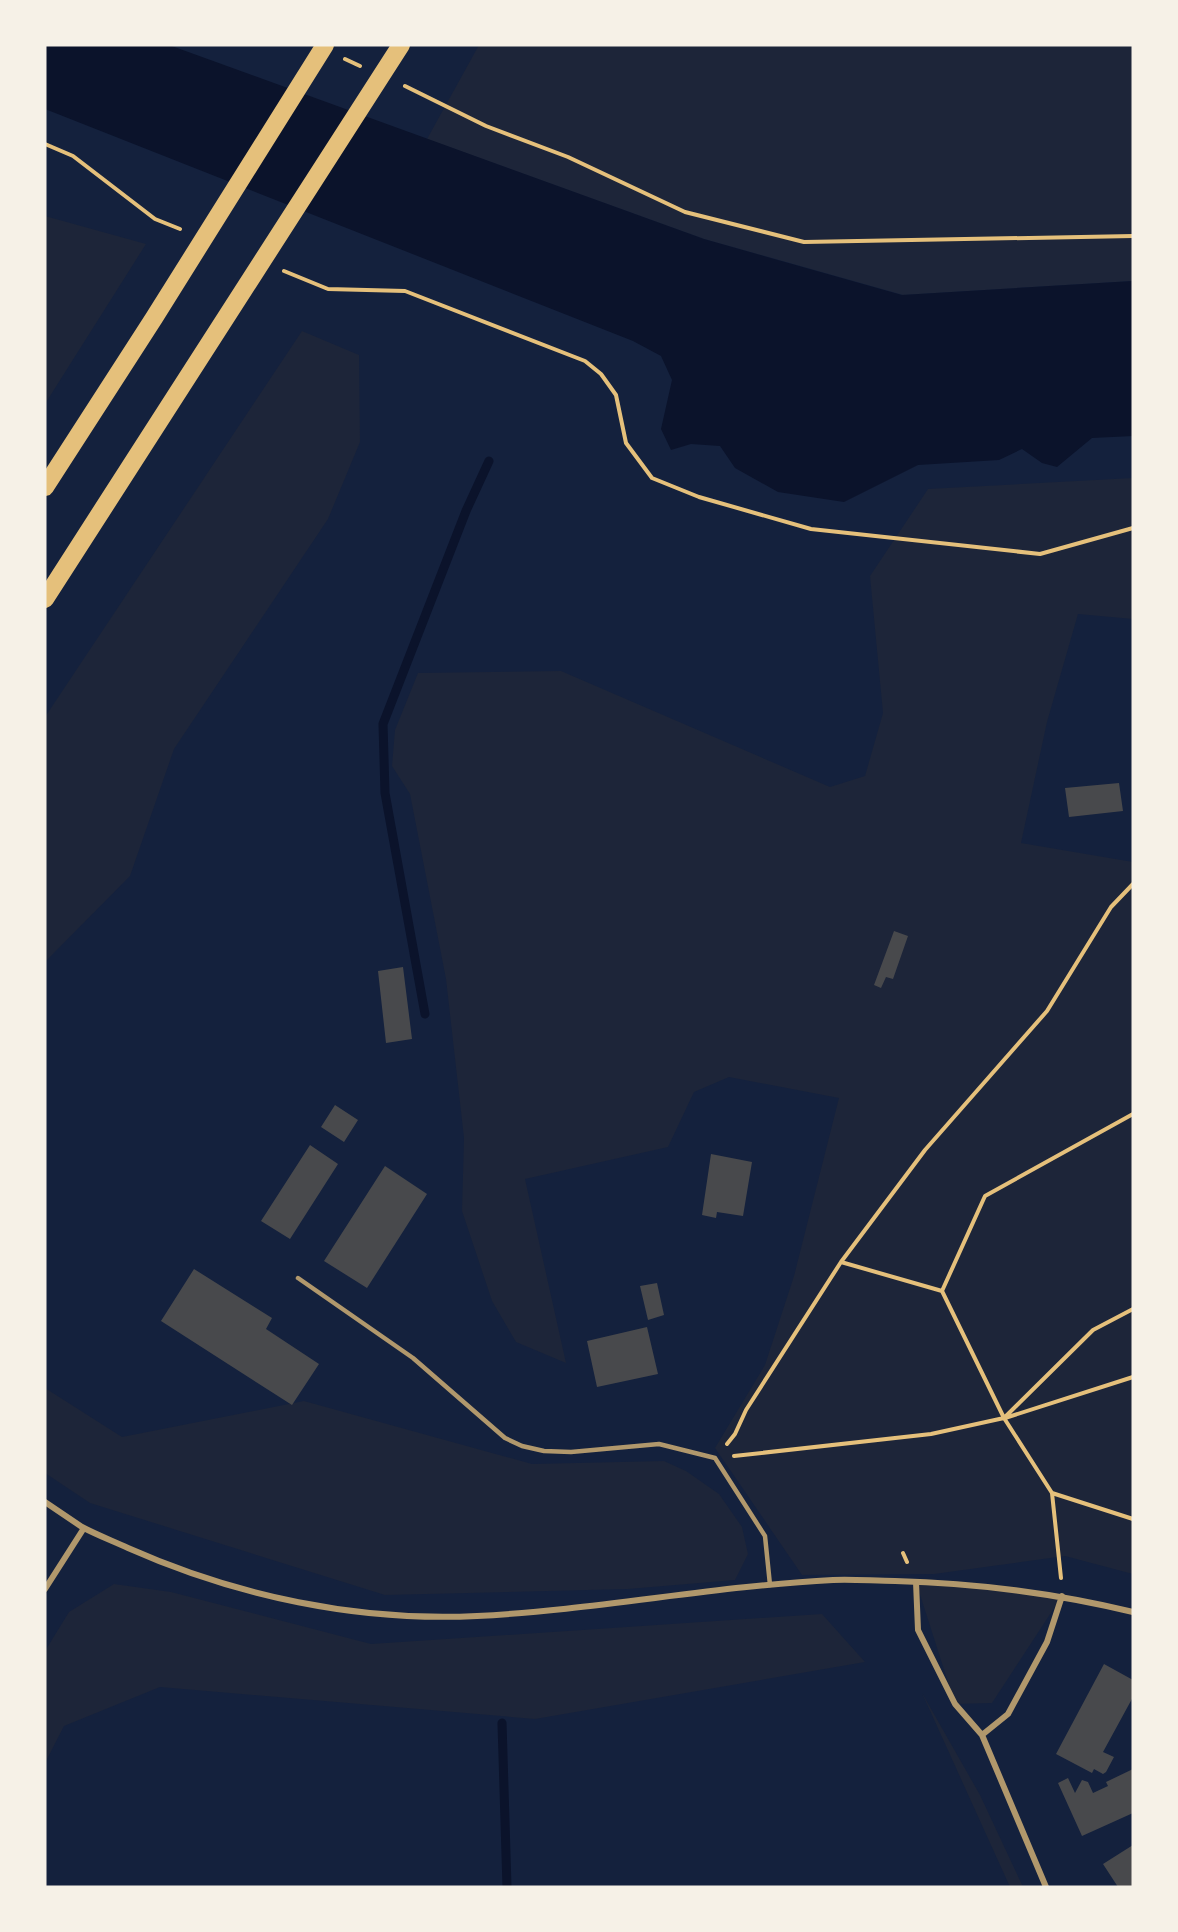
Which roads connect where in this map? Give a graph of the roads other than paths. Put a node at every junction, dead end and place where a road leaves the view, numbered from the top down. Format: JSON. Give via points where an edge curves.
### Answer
{"nodes":[{"id":1,"x":401,"y":45,"type":"edge"},
{"id":2,"x":330,"y":50,"type":"edge"},
{"id":3,"x":45,"y":487,"type":"edge"},
{"id":4,"x":45,"y":599,"type":"edge"},
{"id":5,"x":298,"y":1278,"type":"dead end"},
{"id":6,"x":45,"y":1502,"type":"edge"},
{"id":7,"x":84,"y":1528,"type":"junction"},
{"id":8,"x":916,"y":1582,"type":"junction"},
{"id":9,"x":770,"y":1584,"type":"junction"},
{"id":10,"x":45,"y":1589,"type":"edge"},
{"id":11,"x":1062,"y":1596,"type":"junction"},
{"id":12,"x":1133,"y":1612,"type":"edge"},
{"id":13,"x":982,"y":1735,"type":"junction"},
{"id":14,"x":1046,"y":1887,"type":"edge"}],
"edges":[{"from":1,"to":4,"type":"highway"},
{"from":2,"to":3,"type":"highway"},
{"from":5,"to":9,"type":"lane","via":[[413,1358],[505,1438],[522,1446],[571,1452],[659,1444],[715,1458],[765,1536]]},
{"from":6,"to":7,"type":"street"},
{"from":7,"to":9,"type":"street","via":[[154,1560],[223,1584],[297,1602],[378,1615],[502,1615]]},
{"from":7,"to":10,"type":"street"},
{"from":8,"to":9,"type":"street","via":[[836,1580]]},
{"from":8,"to":11,"type":"street"},
{"from":8,"to":13,"type":"street","via":[[918,1630],[955,1704]]},
{"from":11,"to":12,"type":"street"},
{"from":11,"to":13,"type":"street","via":[[1047,1642],[1008,1714]]},
{"from":13,"to":14,"type":"street"}]}
